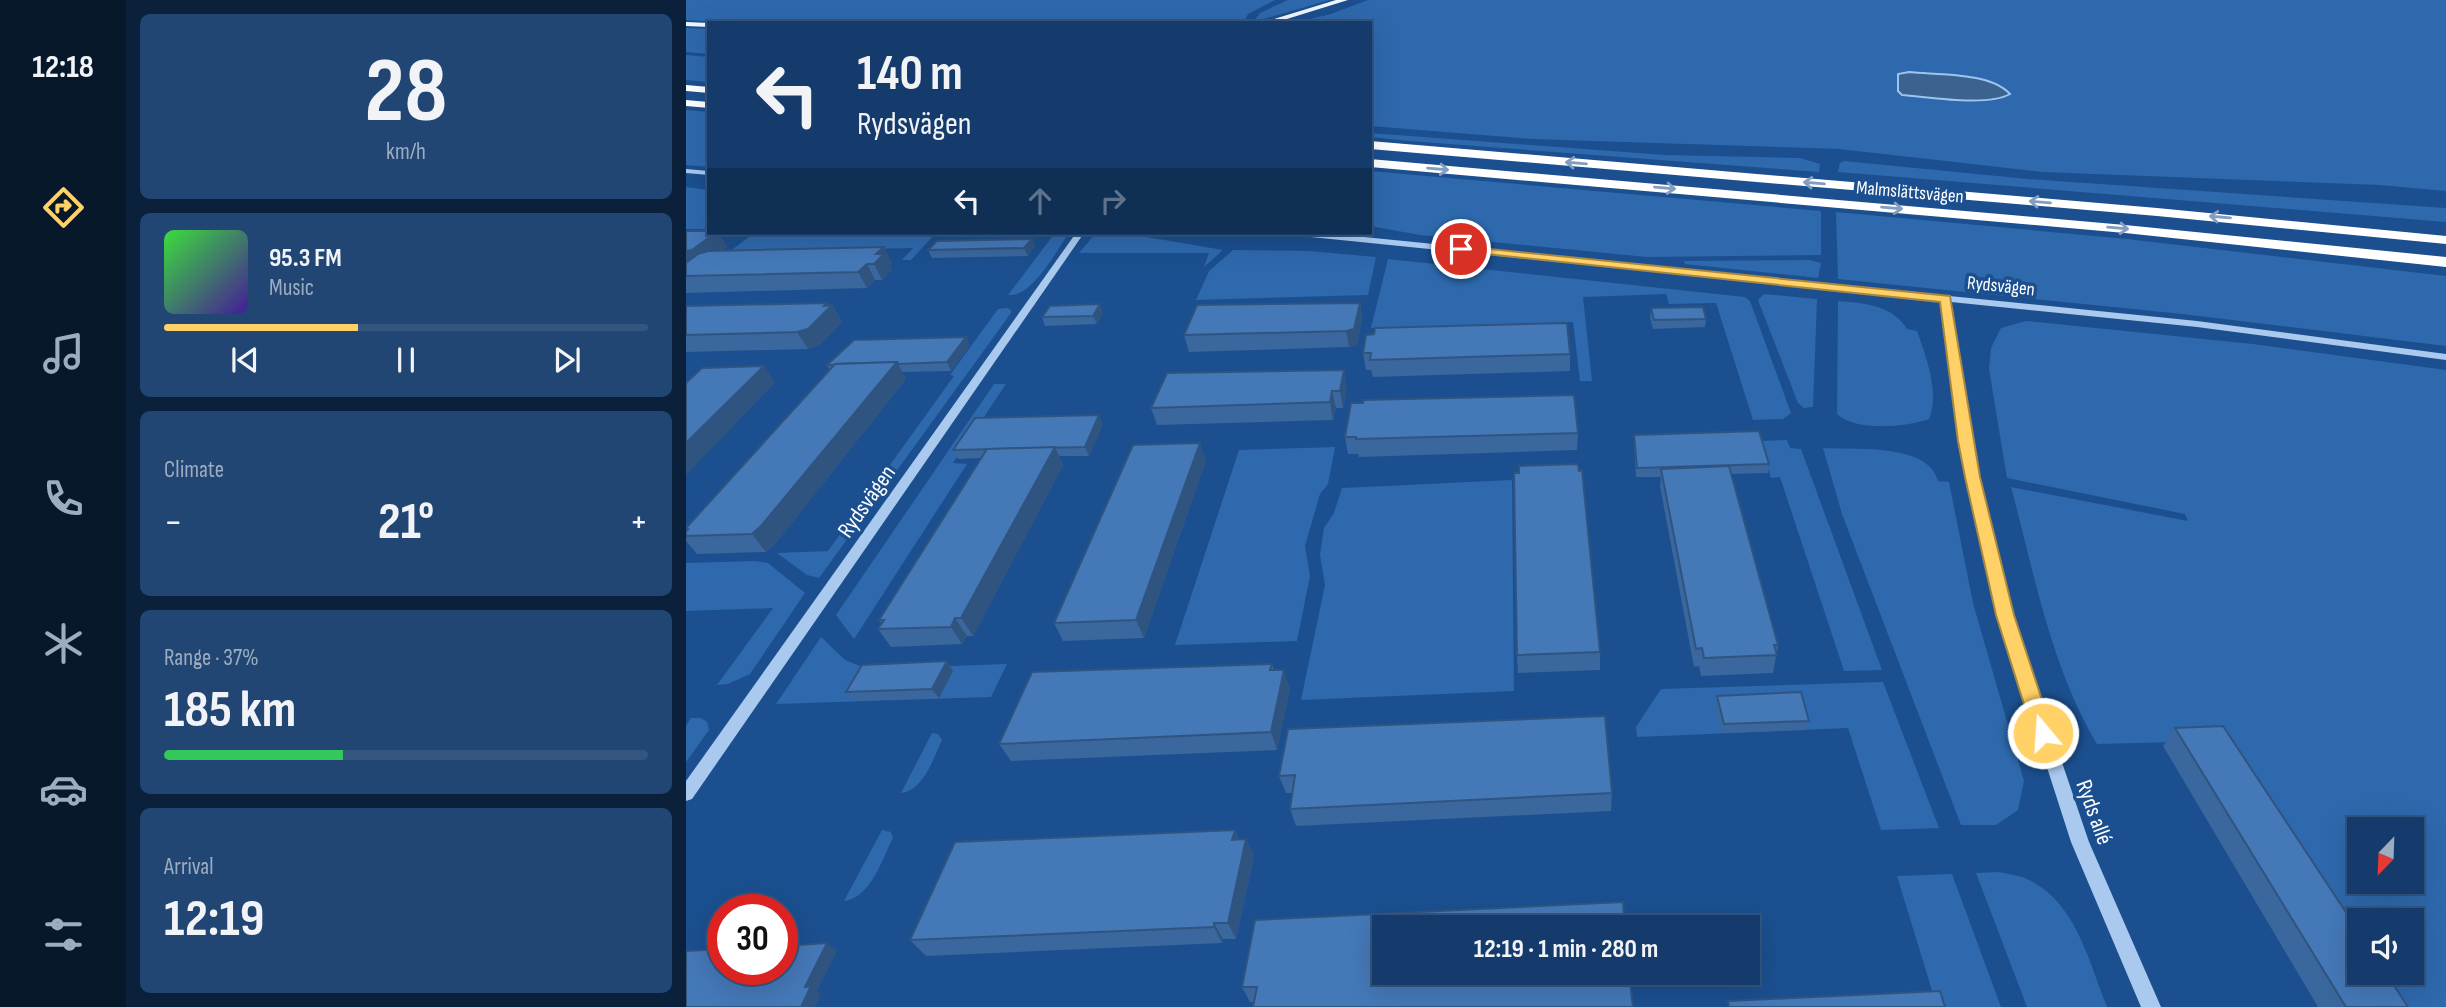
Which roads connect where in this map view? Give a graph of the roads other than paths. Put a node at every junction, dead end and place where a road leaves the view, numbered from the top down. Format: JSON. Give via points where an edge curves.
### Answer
{"nodes":[{"id":1,"x":1344,"y":0,"type":"edge"},
{"id":2,"x":1272,"y":21,"type":"edge"},
{"id":3,"x":686,"y":24,"type":"edge"},
{"id":4,"x":707,"y":25,"type":"edge"},
{"id":5,"x":686,"y":88,"type":"edge"},
{"id":6,"x":707,"y":90,"type":"edge"},
{"id":7,"x":686,"y":103,"type":"edge"},
{"id":8,"x":707,"y":105,"type":"edge"},
{"id":9,"x":1372,"y":145,"type":"edge"},
{"id":10,"x":1372,"y":163,"type":"edge"},
{"id":11,"x":686,"y":171,"type":"edge"},
{"id":12,"x":707,"y":173,"type":"edge"},
{"id":13,"x":2283,"y":223,"type":"junction"},
{"id":14,"x":2446,"y":232,"type":"edge"},
{"id":15,"x":1079,"y":235,"type":"edge"},
{"id":16,"x":1320,"y":235,"type":"edge"},
{"id":17,"x":2446,"y":240,"type":"edge"},
{"id":18,"x":2446,"y":264,"type":"edge"},
{"id":19,"x":1946,"y":299,"type":"junction"},
{"id":20,"x":2446,"y":357,"type":"edge"},
{"id":21,"x":686,"y":794,"type":"edge"},
{"id":22,"x":2151,"y":1007,"type":"edge"}],
"edges":[{"from":1,"to":2,"type":"main road"},
{"from":3,"to":4,"type":"main road"},
{"from":5,"to":6,"type":"highway"},
{"from":7,"to":8,"type":"highway"},
{"from":13,"to":9,"type":"highway","name":"Malmslättsvägen","one_way":true},
{"from":10,"to":18,"type":"highway","name":"Malmslättsvägen","one_way":true,"via":[[2342,250]]},
{"from":11,"to":12,"type":"street"},
{"from":13,"to":14,"type":"highway"},
{"from":13,"to":17,"type":"highway","name":"Malmslättsvägen"},
{"from":15,"to":21,"type":"street","name":"Rydsvägen"},
{"from":16,"to":19,"type":"street","name":"Rydsvägen"},
{"from":19,"to":20,"type":"street","name":"Rydsvägen","via":[[2197,324]]},
{"from":19,"to":22,"type":"street","name":"Ryds allé","via":[[1965,441],[2005,615],[2080,842]]}]}
